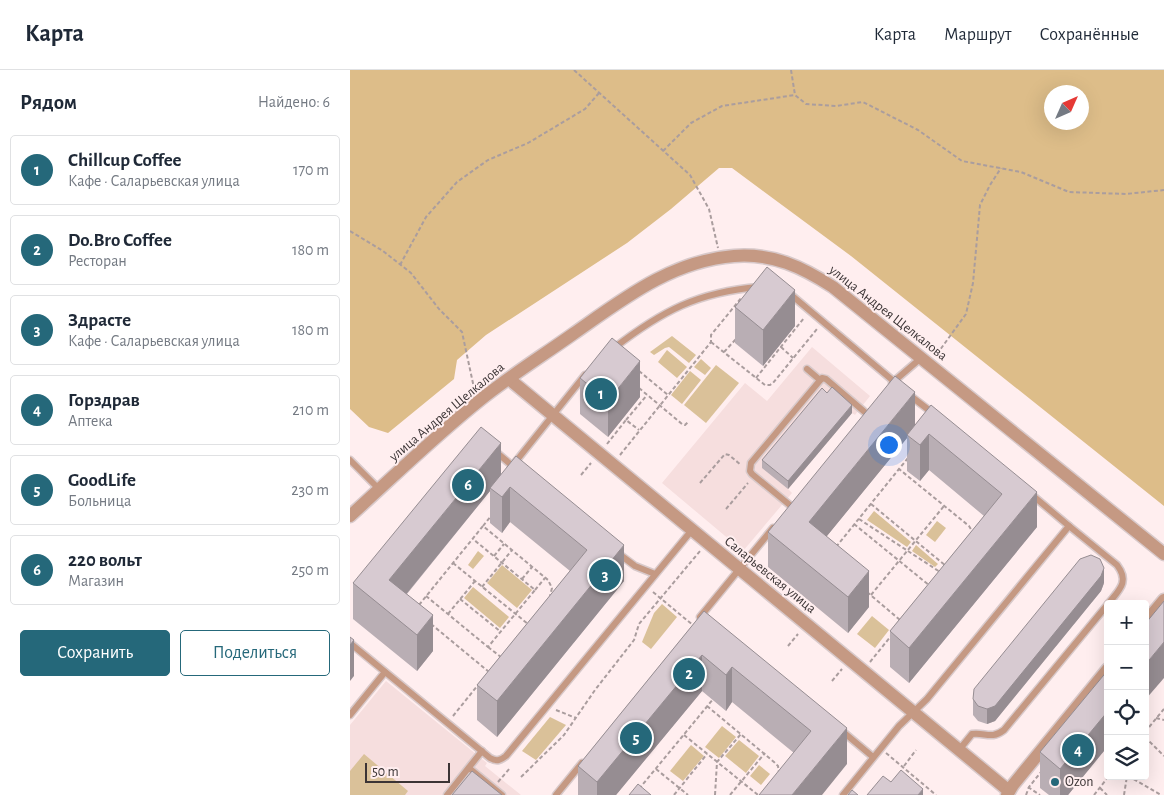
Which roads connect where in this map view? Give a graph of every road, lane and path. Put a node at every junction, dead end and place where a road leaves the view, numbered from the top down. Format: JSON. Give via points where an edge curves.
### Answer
{"nodes":[{"id":1,"x":574,"y":70,"type":"edge"},
{"id":2,"x":791,"y":70,"type":"edge"},
{"id":3,"x":599,"y":93,"type":"junction"},
{"id":4,"x":795,"y":95,"type":"junction"},
{"id":5,"x":663,"y":151,"type":"junction"},
{"id":6,"x":1001,"y":168,"type":"junction"},
{"id":7,"x":1164,"y":190,"type":"edge"},
{"id":8,"x":350,"y":231,"type":"edge"},
{"id":9,"x":720,"y":257,"type":"junction"},
{"id":10,"x":400,"y":265,"type":"junction"},
{"id":11,"x":767,"y":286,"type":"edge"},
{"id":12,"x":750,"y":288,"type":"junction"},
{"id":13,"x":785,"y":292,"type":"edge"},
{"id":14,"x":735,"y":306,"type":"junction"},
{"id":15,"x":740,"y":310,"type":"edge"},
{"id":16,"x":810,"y":311,"type":"junction"},
{"id":17,"x":823,"y":322,"type":"junction"},
{"id":18,"x":741,"y":332,"type":"edge"},
{"id":19,"x":712,"y":342,"type":"junction"},
{"id":20,"x":781,"y":347,"type":"junction"},
{"id":21,"x":724,"y":353,"type":"junction"},
{"id":22,"x":607,"y":354,"type":"edge"},
{"id":23,"x":793,"y":358,"type":"junction"},
{"id":24,"x":925,"y":361,"type":"junction"},
{"id":25,"x":807,"y":369,"type":"dead end"},
{"id":26,"x":590,"y":370,"type":"edge"},
{"id":27,"x":639,"y":371,"type":"dead end"},
{"id":28,"x":756,"y":378,"type":"junction"},
{"id":29,"x":509,"y":379,"type":"junction"},
{"id":30,"x":820,"y":380,"type":"junction"},
{"id":31,"x":893,"y":382,"type":"junction"},
{"id":32,"x":633,"y":384,"type":"edge"},
{"id":33,"x":888,"y":388,"type":"edge"},
{"id":34,"x":475,"y":393,"type":"dead end"},
{"id":35,"x":647,"y":395,"type":"junction"},
{"id":36,"x":668,"y":395,"type":"junction"},
{"id":37,"x":660,"y":406,"type":"junction"},
{"id":38,"x":872,"y":407,"type":"edge"},
{"id":39,"x":867,"y":414,"type":"junction"},
{"id":40,"x":553,"y":415,"type":"junction"},
{"id":41,"x":626,"y":420,"type":"junction"},
{"id":42,"x":940,"y":420,"type":"edge"},
{"id":43,"x":861,"y":421,"type":"edge"},
{"id":44,"x":688,"y":422,"type":"dead end"},
{"id":45,"x":640,"y":431,"type":"junction"},
{"id":46,"x":490,"y":447,"type":"edge"},
{"id":47,"x":603,"y":449,"type":"junction"},
{"id":48,"x":620,"y":455,"type":"dead end"},
{"id":49,"x":910,"y":456,"type":"edge"},
{"id":50,"x":350,"y":460,"type":"edge"},
{"id":51,"x":512,"y":466,"type":"junction"},
{"id":52,"x":900,"y":469,"type":"junction"},
{"id":53,"x":518,"y":471,"type":"edge"},
{"id":54,"x":581,"y":475,"type":"dead end"},
{"id":55,"x":753,"y":475,"type":"junction"},
{"id":56,"x":700,"y":483,"type":"dead end"},
{"id":57,"x":379,"y":489,"type":"junction"},
{"id":58,"x":1029,"y":493,"type":"edge"},
{"id":59,"x":797,"y":499,"type":"edge"},
{"id":60,"x":871,"y":504,"type":"junction"},
{"id":61,"x":791,"y":506,"type":"junction"},
{"id":62,"x":944,"y":506,"type":"junction"},
{"id":63,"x":726,"y":509,"type":"dead end"},
{"id":64,"x":495,"y":512,"type":"edge"},
{"id":65,"x":785,"y":514,"type":"edge"},
{"id":66,"x":350,"y":516,"type":"edge"},
{"id":67,"x":859,"y":519,"type":"junction"},
{"id":68,"x":779,"y":522,"type":"edge"},
{"id":69,"x":854,"y":524,"type":"junction"},
{"id":70,"x":483,"y":526,"type":"junction"},
{"id":71,"x":1070,"y":526,"type":"junction"},
{"id":72,"x":692,"y":530,"type":"junction"},
{"id":73,"x":973,"y":534,"type":"edge"},
{"id":74,"x":473,"y":539,"type":"junction"},
{"id":75,"x":915,"y":541,"type":"junction"},
{"id":76,"x":707,"y":542,"type":"junction"},
{"id":77,"x":504,"y":544,"type":"junction"},
{"id":78,"x":484,"y":548,"type":"junction"},
{"id":79,"x":834,"y":549,"type":"edge"},
{"id":80,"x":512,"y":550,"type":"junction"},
{"id":81,"x":481,"y":551,"type":"dead end"},
{"id":82,"x":616,"y":551,"type":"edge"},
{"id":83,"x":907,"y":551,"type":"junction"},
{"id":84,"x":1164,"y":554,"type":"edge"},
{"id":85,"x":494,"y":556,"type":"junction"},
{"id":86,"x":899,"y":561,"type":"junction"},
{"id":87,"x":502,"y":562,"type":"junction"},
{"id":88,"x":453,"y":563,"type":"junction"},
{"id":89,"x":532,"y":567,"type":"junction"},
{"id":90,"x":947,"y":567,"type":"edge"},
{"id":91,"x":740,"y":569,"type":"junction"},
{"id":92,"x":655,"y":574,"type":"junction"},
{"id":93,"x":942,"y":574,"type":"edge"},
{"id":94,"x":545,"y":578,"type":"junction"},
{"id":95,"x":522,"y":579,"type":"junction"},
{"id":96,"x":475,"y":581,"type":"junction"},
{"id":97,"x":645,"y":586,"type":"junction"},
{"id":98,"x":482,"y":587,"type":"junction"},
{"id":99,"x":931,"y":587,"type":"edge"},
{"id":100,"x":535,"y":590,"type":"junction"},
{"id":101,"x":864,"y":590,"type":"edge"},
{"id":102,"x":426,"y":596,"type":"junction"},
{"id":103,"x":871,"y":596,"type":"junction"},
{"id":104,"x":549,"y":598,"type":"edge"},
{"id":105,"x":660,"y":598,"type":"junction"},
{"id":106,"x":460,"y":599,"type":"junction"},
{"id":107,"x":1111,"y":600,"type":"edge"},
{"id":108,"x":1164,"y":600,"type":"edge"},
{"id":109,"x":418,"y":608,"type":"edge"},
{"id":110,"x":1104,"y":609,"type":"edge"},
{"id":111,"x":448,"y":614,"type":"junction"},
{"id":112,"x":515,"y":614,"type":"junction"},
{"id":113,"x":702,"y":616,"type":"junction"},
{"id":114,"x":533,"y":618,"type":"edge"},
{"id":115,"x":1149,"y":618,"type":"edge"},
{"id":116,"x":709,"y":622,"type":"edge"},
{"id":117,"x":903,"y":622,"type":"edge"},
{"id":118,"x":430,"y":624,"type":"dead end"},
{"id":119,"x":806,"y":624,"type":"junction"},
{"id":120,"x":694,"y":626,"type":"joint"},
{"id":121,"x":500,"y":632,"type":"junction"},
{"id":122,"x":892,"y":635,"type":"edge"},
{"id":123,"x":350,"y":643,"type":"edge"},
{"id":124,"x":788,"y":646,"type":"dead end"},
{"id":125,"x":488,"y":647,"type":"junction"},
{"id":126,"x":875,"y":655,"type":"dead end"},
{"id":127,"x":501,"y":657,"type":"edge"},
{"id":128,"x":850,"y":660,"type":"junction"},
{"id":129,"x":385,"y":672,"type":"junction"},
{"id":130,"x":489,"y":672,"type":"edge"},
{"id":131,"x":1104,"y":674,"type":"edge"},
{"id":132,"x":483,"y":679,"type":"edge"},
{"id":133,"x":832,"y":681,"type":"dead end"},
{"id":134,"x":718,"y":692,"type":"edge"},
{"id":135,"x":547,"y":706,"type":"junction"},
{"id":136,"x":707,"y":706,"type":"junction"},
{"id":137,"x":1164,"y":709,"type":"edge"},
{"id":138,"x":914,"y":712,"type":"junction"},
{"id":139,"x":350,"y":715,"type":"edge"},
{"id":140,"x":576,"y":718,"type":"junction"},
{"id":141,"x":1156,"y":718,"type":"junction"},
{"id":142,"x":1164,"y":720,"type":"edge"},
{"id":143,"x":447,"y":723,"type":"junction"},
{"id":144,"x":833,"y":724,"type":"edge"},
{"id":145,"x":1149,"y":727,"type":"edge"},
{"id":146,"x":741,"y":734,"type":"junction"},
{"id":147,"x":684,"y":735,"type":"junction"},
{"id":148,"x":1149,"y":741,"type":"edge"},
{"id":149,"x":881,"y":748,"type":"junction"},
{"id":150,"x":916,"y":750,"type":"dead end"},
{"id":151,"x":959,"y":750,"type":"junction"},
{"id":152,"x":482,"y":752,"type":"junction"},
{"id":153,"x":764,"y":753,"type":"junction"},
{"id":154,"x":589,"y":754,"type":"edge"},
{"id":155,"x":707,"y":754,"type":"junction"},
{"id":156,"x":1164,"y":756,"type":"edge"},
{"id":157,"x":874,"y":757,"type":"junction"},
{"id":158,"x":717,"y":762,"type":"junction"},
{"id":159,"x":903,"y":767,"type":"junction"},
{"id":160,"x":469,"y":768,"type":"junction"},
{"id":161,"x":510,"y":768,"type":"dead end"},
{"id":162,"x":656,"y":769,"type":"junction"},
{"id":163,"x":1041,"y":772,"type":"edge"},
{"id":164,"x":779,"y":776,"type":"edge"},
{"id":165,"x":521,"y":777,"type":"dead end"},
{"id":166,"x":1106,"y":780,"type":"edge"},
{"id":167,"x":1126,"y":780,"type":"edge"},
{"id":168,"x":1134,"y":780,"type":"edge"},
{"id":169,"x":741,"y":782,"type":"junction"},
{"id":170,"x":1028,"y":787,"type":"junction"},
{"id":171,"x":494,"y":788,"type":"junction"},
{"id":172,"x":680,"y":788,"type":"junction"},
{"id":173,"x":1100,"y":788,"type":"junction"},
{"id":174,"x":1008,"y":793,"type":"edge"},
{"id":175,"x":1038,"y":794,"type":"edge"},
{"id":176,"x":447,"y":795,"type":"edge"},
{"id":177,"x":502,"y":795,"type":"edge"},
{"id":178,"x":556,"y":795,"type":"edge"},
{"id":179,"x":635,"y":795,"type":"edge"},
{"id":180,"x":674,"y":795,"type":"edge"},
{"id":181,"x":688,"y":795,"type":"edge"},
{"id":182,"x":715,"y":795,"type":"edge"},
{"id":183,"x":730,"y":795,"type":"edge"},
{"id":184,"x":758,"y":795,"type":"edge"},
{"id":185,"x":843,"y":795,"type":"edge"},
{"id":186,"x":936,"y":795,"type":"edge"},
{"id":187,"x":1026,"y":795,"type":"edge"},
{"id":188,"x":1094,"y":795,"type":"edge"},
{"id":189,"x":1107,"y":795,"type":"edge"},
{"id":190,"x":1124,"y":795,"type":"edge"},
{"id":191,"x":1161,"y":795,"type":"edge"}],
"edges":[{"from":1,"to":3,"type":"path"},
{"from":2,"to":4,"type":"path"},
{"from":3,"to":5,"type":"path"},
{"from":3,"to":10,"type":"path","via":[[585,109],[528,143],[488,160],[457,182],[426,217]]},
{"from":4,"to":5,"type":"path","via":[[722,106],[691,123]]},
{"from":4,"to":6,"type":"path","via":[[806,104],[836,106],[863,102],[918,130],[962,161]]},
{"from":5,"to":9,"type":"path","via":[[690,175],[709,209]]},
{"from":6,"to":7,"type":"path","via":[[1070,192],[1126,194]]},
{"from":6,"to":24,"type":"path","via":[[980,205],[966,314]]},
{"from":8,"to":10,"type":"path"},
{"from":9,"to":24,"type":"street","name":"улица Андрея Щелкалова","via":[[760,256],[808,271],[833,287]]},
{"from":9,"to":29,"type":"street","name":"улица Андрея Щелкалова","via":[[673,270],[633,292]]},
{"from":10,"to":34,"type":"path","via":[[411,273],[462,332]]},
{"from":11,"to":12,"type":"lane"},
{"from":12,"to":14,"type":"path"},
{"from":12,"to":22,"type":"lane","via":[[706,295],[672,309]]},
{"from":13,"to":16,"type":"lane"},
{"from":14,"to":15,"type":"path"},
{"from":14,"to":19,"type":"path","via":[[711,336]]},
{"from":16,"to":17,"type":"lane"},
{"from":16,"to":20,"type":"path"},
{"from":17,"to":23,"type":"path"},
{"from":17,"to":31,"type":"lane"},
{"from":18,"to":21,"type":"path"},
{"from":19,"to":21,"type":"path"},
{"from":19,"to":36,"type":"path"},
{"from":20,"to":23,"type":"path"},
{"from":20,"to":28,"type":"path"},
{"from":21,"to":28,"type":"path"},
{"from":23,"to":28,"type":"path","via":[[770,385]]},
{"from":24,"to":31,"type":"lane"},
{"from":24,"to":84,"type":"street","name":"улица Андрея Щелкалова"},
{"from":25,"to":30,"type":"lane"},
{"from":26,"to":40,"type":"lane"},
{"from":27,"to":36,"type":"path"},
{"from":29,"to":40,"type":"street","name":"Саларьевская улица"},
{"from":29,"to":57,"type":"street","name":"улица Андрея Щелкалова"},
{"from":30,"to":39,"type":"lane","via":[[826,379]]},
{"from":30,"to":55,"type":"lane","via":[[751,463]]},
{"from":31,"to":33,"type":"lane"},
{"from":31,"to":42,"type":"lane"},
{"from":32,"to":35,"type":"path"},
{"from":35,"to":37,"type":"path"},
{"from":35,"to":41,"type":"path"},
{"from":36,"to":37,"type":"path"},
{"from":37,"to":44,"type":"path","via":[[684,425]]},
{"from":37,"to":45,"type":"path"},
{"from":38,"to":39,"type":"lane"},
{"from":39,"to":43,"type":"lane"},
{"from":40,"to":47,"type":"street","name":"Саларьевская улица"},
{"from":40,"to":51,"type":"lane"},
{"from":41,"to":45,"type":"path"},
{"from":41,"to":47,"type":"path"},
{"from":45,"to":48,"type":"path"},
{"from":46,"to":51,"type":"lane"},
{"from":47,"to":54,"type":"path"},
{"from":47,"to":72,"type":"street","name":"Саларьевская улица"},
{"from":49,"to":52,"type":"path"},
{"from":50,"to":57,"type":"lane"},
{"from":51,"to":53,"type":"lane"},
{"from":52,"to":60,"type":"path"},
{"from":52,"to":62,"type":"path"},
{"from":55,"to":56,"type":"path","via":[[725,454]]},
{"from":55,"to":61,"type":"lane"},
{"from":55,"to":63,"type":"path"},
{"from":57,"to":66,"type":"street","name":"улица Андрея Щелкалова"},
{"from":58,"to":71,"type":"lane"},
{"from":59,"to":61,"type":"lane"},
{"from":60,"to":67,"type":"path"},
{"from":60,"to":75,"type":"path"},
{"from":61,"to":65,"type":"lane"},
{"from":62,"to":73,"type":"path","via":[[969,526]]},
{"from":62,"to":75,"type":"path"},
{"from":64,"to":70,"type":"path"},
{"from":67,"to":69,"type":"path"},
{"from":67,"to":83,"type":"path"},
{"from":68,"to":91,"type":"lane"},
{"from":69,"to":79,"type":"path"},
{"from":69,"to":86,"type":"path"},
{"from":70,"to":74,"type":"path"},
{"from":70,"to":77,"type":"path"},
{"from":71,"to":107,"type":"lane","via":[[1122,572],[1120,589]]},
{"from":71,"to":138,"type":"lane"},
{"from":72,"to":76,"type":"street","name":"Саларьевская улица"},
{"from":72,"to":92,"type":"lane"},
{"from":74,"to":78,"type":"path"},
{"from":74,"to":88,"type":"path"},
{"from":75,"to":83,"type":"path"},
{"from":75,"to":90,"type":"path"},
{"from":76,"to":91,"type":"street","name":"Саларьевская улица"},
{"from":76,"to":105,"type":"path"},
{"from":77,"to":80,"type":"path"},
{"from":77,"to":85,"type":"path"},
{"from":78,"to":81,"type":"path"},
{"from":78,"to":85,"type":"path"},
{"from":80,"to":87,"type":"path"},
{"from":80,"to":89,"type":"path"},
{"from":82,"to":92,"type":"lane","via":[[635,566]]},
{"from":83,"to":86,"type":"path"},
{"from":83,"to":93,"type":"path"},
{"from":85,"to":87,"type":"path"},
{"from":86,"to":99,"type":"path"},
{"from":86,"to":103,"type":"path"},
{"from":87,"to":95,"type":"path"},
{"from":87,"to":98,"type":"path"},
{"from":88,"to":96,"type":"path"},
{"from":88,"to":102,"type":"path"},
{"from":89,"to":94,"type":"path"},
{"from":89,"to":95,"type":"path"},
{"from":91,"to":113,"type":"lane"},
{"from":91,"to":119,"type":"street","name":"Саларьевская улица"},
{"from":92,"to":97,"type":"lane"},
{"from":94,"to":100,"type":"path"},
{"from":94,"to":104,"type":"path","via":[[552,588]]},
{"from":95,"to":100,"type":"path"},
{"from":96,"to":98,"type":"path"},
{"from":96,"to":106,"type":"path"},
{"from":97,"to":105,"type":"path"},
{"from":97,"to":135,"type":"lane"},
{"from":98,"to":112,"type":"path"},
{"from":100,"to":112,"type":"path"},
{"from":101,"to":103,"type":"path"},
{"from":102,"to":109,"type":"path"},
{"from":102,"to":111,"type":"path"},
{"from":103,"to":117,"type":"path"},
{"from":105,"to":120,"type":"path"},
{"from":105,"to":140,"type":"path","via":[[640,624],[634,640]]},
{"from":106,"to":111,"type":"path"},
{"from":106,"to":121,"type":"path"},
{"from":108,"to":115,"type":"street"},
{"from":110,"to":151,"type":"lane","via":[[1000,734],[972,734]]},
{"from":111,"to":125,"type":"path"},
{"from":112,"to":114,"type":"path","via":[[528,624]]},
{"from":112,"to":121,"type":"path"},
{"from":113,"to":116,"type":"lane"},
{"from":113,"to":120,"type":"lane"},
{"from":118,"to":130,"type":"path"},
{"from":119,"to":124,"type":"path"},
{"from":119,"to":128,"type":"street","name":"Саларьевская улица"},
{"from":121,"to":125,"type":"path"},
{"from":122,"to":126,"type":"path"},
{"from":123,"to":129,"type":"lane"},
{"from":125,"to":127,"type":"path"},
{"from":128,"to":133,"type":"path"},
{"from":128,"to":138,"type":"street","name":"Саларьевская улица"},
{"from":129,"to":139,"type":"lane"},
{"from":129,"to":143,"type":"lane"},
{"from":131,"to":174,"type":"street"},
{"from":132,"to":143,"type":"path"},
{"from":134,"to":136,"type":"path"},
{"from":135,"to":140,"type":"path"},
{"from":135,"to":152,"type":"lane","via":[[501,760]]},
{"from":136,"to":146,"type":"path"},
{"from":136,"to":147,"type":"path"},
{"from":137,"to":141,"type":"path"},
{"from":138,"to":149,"type":"lane"},
{"from":138,"to":151,"type":"street","name":"Саларьевская улица"},
{"from":140,"to":165,"type":"path","via":[[560,739]]},
{"from":141,"to":142,"type":"path"},
{"from":141,"to":145,"type":"path"},
{"from":143,"to":152,"type":"lane"},
{"from":144,"to":157,"type":"lane"},
{"from":146,"to":153,"type":"path"},
{"from":146,"to":158,"type":"path"},
{"from":147,"to":155,"type":"path"},
{"from":147,"to":162,"type":"path"},
{"from":148,"to":156,"type":"path"},
{"from":149,"to":157,"type":"lane"},
{"from":149,"to":159,"type":"path"},
{"from":150,"to":159,"type":"path"},
{"from":151,"to":174,"type":"street","name":"Саларьевская улица"},
{"from":152,"to":160,"type":"lane"},
{"from":153,"to":164,"type":"path","via":[[778,766]]},
{"from":153,"to":169,"type":"path"},
{"from":154,"to":178,"type":"lane"},
{"from":155,"to":158,"type":"path"},
{"from":155,"to":172,"type":"path"},
{"from":157,"to":185,"type":"lane"},
{"from":158,"to":169,"type":"path"},
{"from":158,"to":182,"type":"path"},
{"from":159,"to":186,"type":"path"},
{"from":160,"to":171,"type":"lane"},
{"from":160,"to":176,"type":"lane"},
{"from":161,"to":171,"type":"path"},
{"from":162,"to":172,"type":"path"},
{"from":162,"to":179,"type":"path"},
{"from":163,"to":170,"type":"path"},
{"from":166,"to":173,"type":"path"},
{"from":167,"to":190,"type":"path"},
{"from":168,"to":191,"type":"path"},
{"from":169,"to":183,"type":"path"},
{"from":169,"to":184,"type":"path"},
{"from":170,"to":175,"type":"path"},
{"from":170,"to":187,"type":"path"},
{"from":171,"to":177,"type":"lane"},
{"from":172,"to":180,"type":"path"},
{"from":172,"to":181,"type":"path"},
{"from":173,"to":188,"type":"path"},
{"from":173,"to":189,"type":"path"}]}
